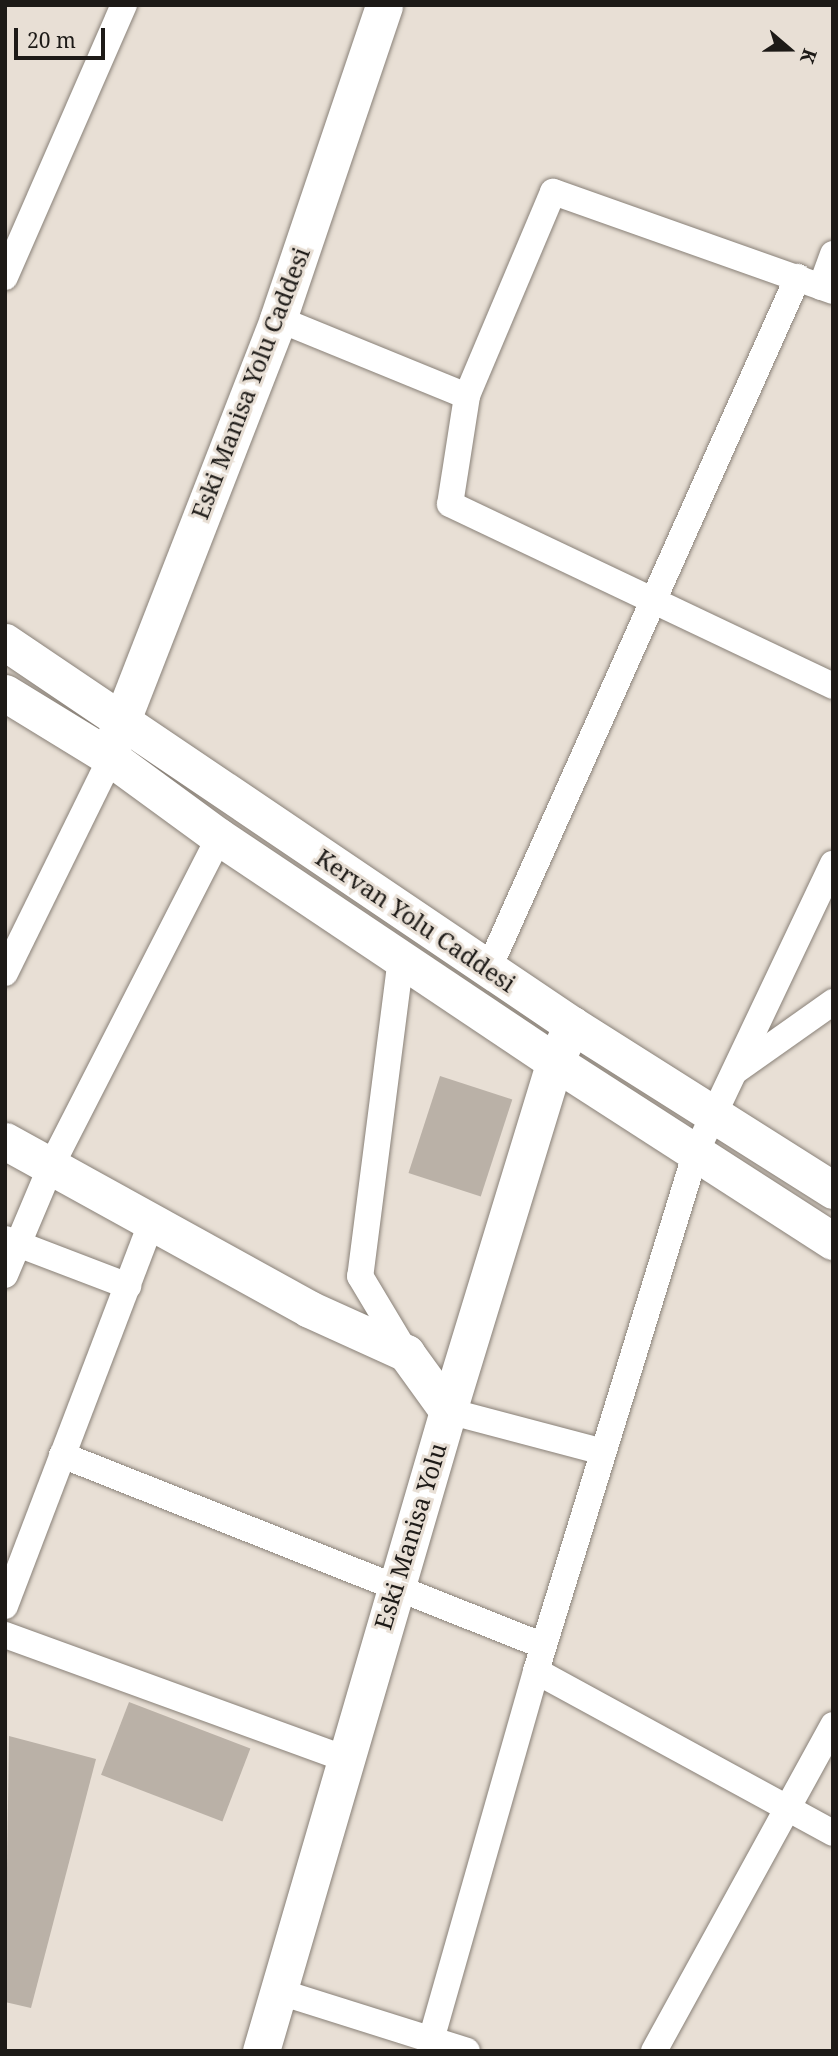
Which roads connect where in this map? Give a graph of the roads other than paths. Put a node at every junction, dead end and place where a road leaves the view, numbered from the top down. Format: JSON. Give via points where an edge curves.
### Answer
{"nodes":[{"id":1,"x":124,"y":5,"type":"edge"},
{"id":2,"x":384,"y":5,"type":"edge"},
{"id":3,"x":833,"y":254,"type":"edge"},
{"id":4,"x":5,"y":277,"type":"edge"},
{"id":5,"x":817,"y":285,"type":"edge"},
{"id":6,"x":278,"y":319,"type":"junction"},
{"id":7,"x":467,"y":396,"type":"junction"},
{"id":8,"x":653,"y":601,"type":"junction"},
{"id":9,"x":5,"y":642,"type":"edge"},
{"id":10,"x":833,"y":686,"type":"edge"},
{"id":11,"x":5,"y":693,"type":"edge"},
{"id":12,"x":119,"y":722,"type":"junction"},
{"id":13,"x":111,"y":758,"type":"junction"},
{"id":14,"x":219,"y":837,"type":"junction"},
{"id":15,"x":833,"y":864,"type":"edge"},
{"id":16,"x":824,"y":904,"type":"edge"},
{"id":17,"x":401,"y":958,"type":"junction"},
{"id":18,"x":489,"y":968,"type":"junction"},
{"id":19,"x":5,"y":973,"type":"edge"},
{"id":20,"x":833,"y":1002,"type":"edge"},
{"id":21,"x":572,"y":1025,"type":"junction"},
{"id":22,"x":555,"y":1062,"type":"junction"},
{"id":23,"x":736,"y":1071,"type":"junction"},
{"id":24,"x":712,"y":1115,"type":"junction"},
{"id":25,"x":5,"y":1141,"type":"edge"},
{"id":26,"x":696,"y":1152,"type":"junction"},
{"id":27,"x":51,"y":1166,"type":"junction"},
{"id":28,"x":833,"y":1190,"type":"edge"},
{"id":29,"x":152,"y":1222,"type":"junction"},
{"id":30,"x":833,"y":1241,"type":"edge"},
{"id":31,"x":11,"y":1242,"type":"edge"},
{"id":32,"x":5,"y":1275,"type":"edge"},
{"id":33,"x":128,"y":1286,"type":"junction"},
{"id":34,"x":406,"y":1353,"type":"junction"},
{"id":35,"x":448,"y":1411,"type":"junction"},
{"id":36,"x":603,"y":1452,"type":"junction"},
{"id":37,"x":62,"y":1455,"type":"junction"},
{"id":38,"x":396,"y":1584,"type":"junction"},
{"id":39,"x":5,"y":1606,"type":"edge"},
{"id":40,"x":5,"y":1635,"type":"edge"},
{"id":41,"x":544,"y":1646,"type":"junction"},
{"id":42,"x":537,"y":1671,"type":"junction"},
{"id":43,"x":833,"y":1725,"type":"edge"},
{"id":44,"x":343,"y":1758,"type":"junction"},
{"id":45,"x":790,"y":1806,"type":"junction"},
{"id":46,"x":833,"y":1833,"type":"edge"},
{"id":47,"x":276,"y":1991,"type":"junction"},
{"id":48,"x":430,"y":2040,"type":"junction"},
{"id":49,"x":261,"y":2051,"type":"edge"},
{"id":50,"x":467,"y":2051,"type":"edge"},
{"id":51,"x":654,"y":2051,"type":"edge"}],
"edges":[{"from":1,"to":4,"type":"street"},
{"from":2,"to":6,"type":"main road","name":"Eski Manisa Yolu Caddesi"},
{"from":3,"to":5,"type":"street"},
{"from":5,"to":7,"type":"street","via":[[553,192]]},
{"from":5,"to":8,"type":"street"},
{"from":6,"to":7,"type":"street"},
{"from":6,"to":12,"type":"main road","name":"Eski Manisa Yolu Caddesi"},
{"from":7,"to":8,"type":"street","via":[[450,504]]},
{"from":8,"to":10,"type":"street"},
{"from":8,"to":18,"type":"street"},
{"from":9,"to":12,"type":"main road","name":"Kervan Yolu Caddesi"},
{"from":11,"to":13,"type":"main road","name":"Kervan Yolu Caddesi"},
{"from":12,"to":13,"type":"main road","name":"Eski Manisa Yolu Caddesi"},
{"from":12,"to":18,"type":"main road","name":"Kervan Yolu Caddesi"},
{"from":13,"to":14,"type":"main road","name":"Kervan Yolu Caddesi"},
{"from":13,"to":19,"type":"street"},
{"from":14,"to":17,"type":"main road","name":"Kervan Yolu Caddesi"},
{"from":14,"to":27,"type":"street"},
{"from":15,"to":16,"type":"street"},
{"from":16,"to":23,"type":"street"},
{"from":17,"to":22,"type":"main road","name":"Kervan Yolu Caddesi"},
{"from":17,"to":34,"type":"street","via":[[360,1276]]},
{"from":18,"to":21,"type":"main road","name":"Kervan Yolu Caddesi"},
{"from":20,"to":23,"type":"street"},
{"from":21,"to":22,"type":"main road","name":"Eski Manisa Yolu"},
{"from":21,"to":24,"type":"main road","name":"Kervan Yolu Caddesi"},
{"from":22,"to":26,"type":"main road","name":"Kervan Yolu Caddesi"},
{"from":22,"to":35,"type":"main road","name":"Eski Manisa Yolu"},
{"from":23,"to":24,"type":"street"},
{"from":24,"to":26,"type":"street"},
{"from":24,"to":28,"type":"main road","name":"Kervan Yolu Caddesi"},
{"from":25,"to":27,"type":"main road"},
{"from":26,"to":30,"type":"main road","name":"Kervan Yolu Caddesi"},
{"from":26,"to":36,"type":"street"},
{"from":27,"to":29,"type":"main road"},
{"from":27,"to":31,"type":"street"},
{"from":29,"to":33,"type":"street"},
{"from":29,"to":34,"type":"main road","via":[[309,1309]]},
{"from":31,"to":32,"type":"street"},
{"from":31,"to":33,"type":"street"},
{"from":33,"to":37,"type":"street"},
{"from":34,"to":35,"type":"main road"},
{"from":35,"to":36,"type":"street"},
{"from":35,"to":38,"type":"main road","name":"Eski Manisa Yolu"},
{"from":36,"to":41,"type":"street"},
{"from":37,"to":38,"type":"street"},
{"from":37,"to":39,"type":"street"},
{"from":38,"to":41,"type":"street"},
{"from":38,"to":44,"type":"main road","name":"Eski Manisa Yolu"},
{"from":40,"to":44,"type":"street"},
{"from":41,"to":42,"type":"street"},
{"from":42,"to":45,"type":"street"},
{"from":42,"to":48,"type":"street"},
{"from":43,"to":45,"type":"street"},
{"from":44,"to":47,"type":"main road","name":"Eski Manisa Yolu"},
{"from":45,"to":46,"type":"street"},
{"from":45,"to":51,"type":"street"},
{"from":47,"to":48,"type":"street"},
{"from":47,"to":49,"type":"main road","name":"Eski Manisa Yolu"},
{"from":48,"to":50,"type":"street"}]}
